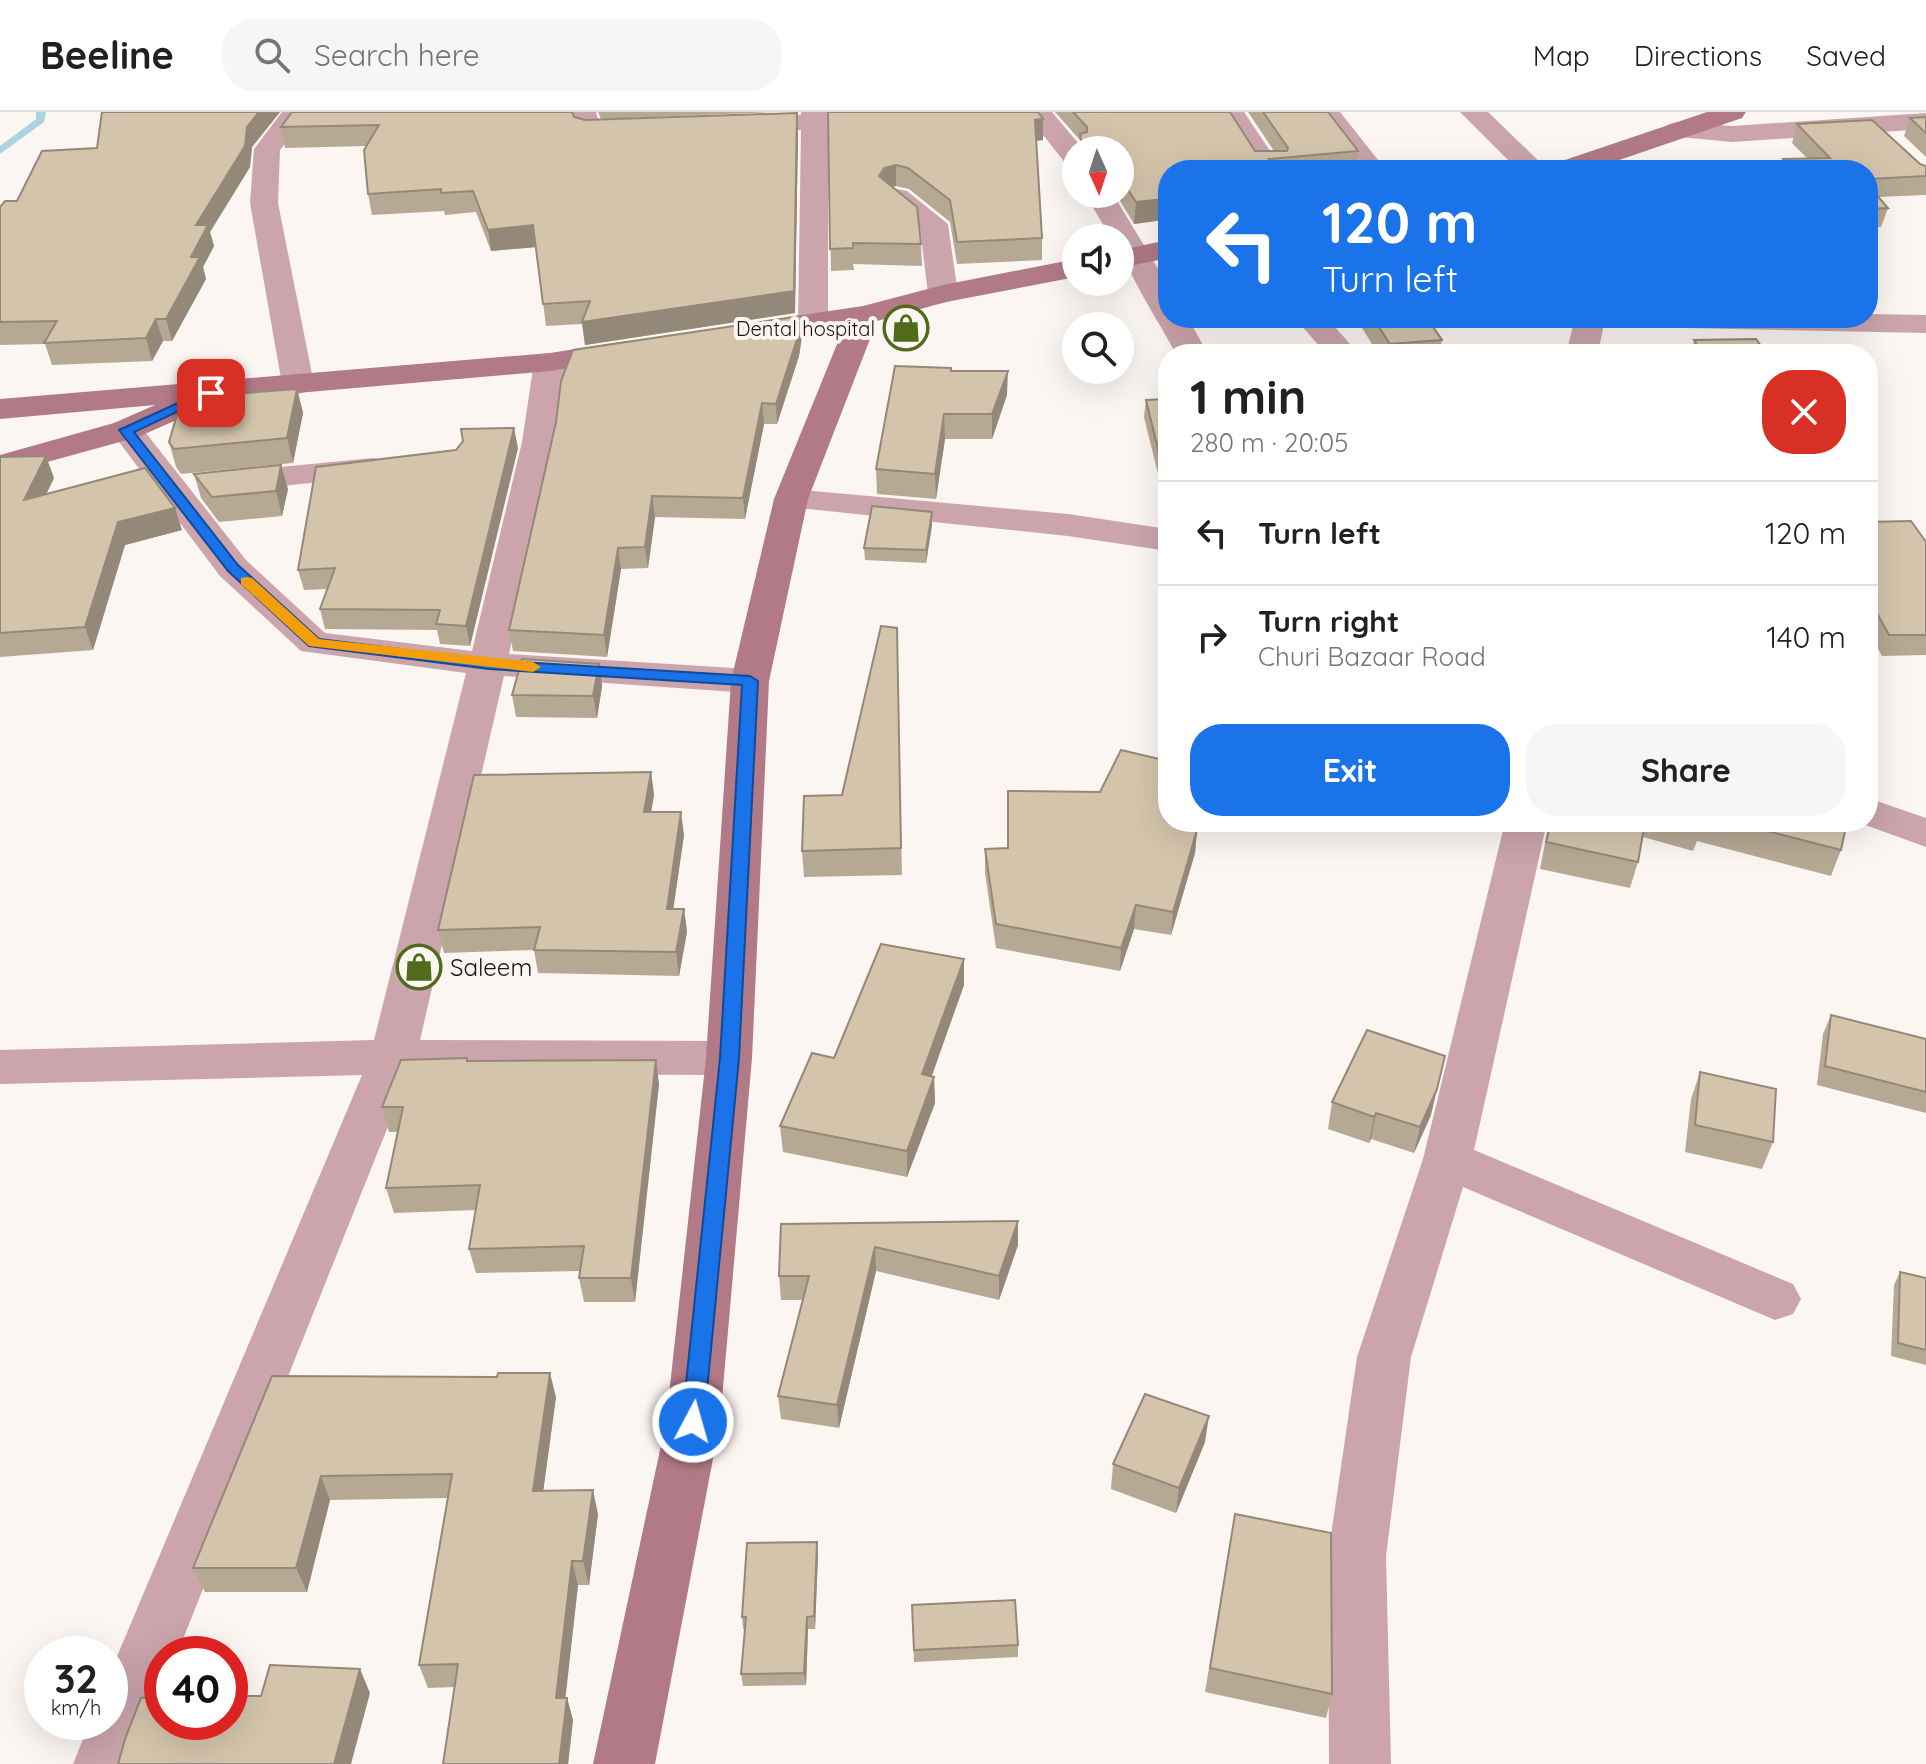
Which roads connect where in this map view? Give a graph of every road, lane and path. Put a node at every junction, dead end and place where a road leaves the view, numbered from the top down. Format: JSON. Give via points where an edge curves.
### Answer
{"nodes":[{"id":1,"x":296,"y":112,"type":"edge"},
{"id":2,"x":583,"y":112,"type":"edge"},
{"id":3,"x":1038,"y":112,"type":"edge"},
{"id":4,"x":1231,"y":112,"type":"edge"},
{"id":5,"x":1326,"y":112,"type":"edge"},
{"id":6,"x":1473,"y":112,"type":"edge"},
{"id":7,"x":1733,"y":112,"type":"edge"},
{"id":8,"x":815,"y":117,"type":"edge"},
{"id":9,"x":1864,"y":118,"type":"edge"},
{"id":10,"x":1926,"y":121,"type":"edge"},
{"id":11,"x":709,"y":126,"type":"edge"},
{"id":12,"x":664,"y":127,"type":"edge"},
{"id":13,"x":1678,"y":130,"type":"junction"},
{"id":14,"x":1062,"y":141,"type":"edge"},
{"id":15,"x":1893,"y":144,"type":"edge"},
{"id":16,"x":1262,"y":160,"type":"edge"},
{"id":17,"x":1364,"y":160,"type":"edge"},
{"id":18,"x":1523,"y":160,"type":"edge"},
{"id":19,"x":1592,"y":160,"type":"edge"},
{"id":20,"x":897,"y":197,"type":"edge"},
{"id":21,"x":1158,"y":251,"type":"edge"},
{"id":22,"x":1134,"y":256,"type":"edge"},
{"id":23,"x":1134,"y":264,"type":"edge"},
{"id":24,"x":1062,"y":271,"type":"edge"},
{"id":25,"x":943,"y":294,"type":"junction"},
{"id":26,"x":1158,"y":296,"type":"edge"},
{"id":27,"x":864,"y":315,"type":"junction"},
{"id":28,"x":813,"y":323,"type":"junction"},
{"id":29,"x":1878,"y":323,"type":"edge"},
{"id":30,"x":1926,"y":324,"type":"edge"},
{"id":31,"x":1319,"y":328,"type":"edge"},
{"id":32,"x":721,"y":337,"type":"edge"},
{"id":33,"x":1334,"y":344,"type":"edge"},
{"id":34,"x":659,"y":346,"type":"edge"},
{"id":35,"x":550,"y":362,"type":"junction"},
{"id":36,"x":298,"y":384,"type":"junction"},
{"id":37,"x":211,"y":393,"type":"junction"},
{"id":38,"x":0,"y":409,"type":"edge"},
{"id":39,"x":126,"y":430,"type":"junction"},
{"id":40,"x":0,"y":465,"type":"edge"},
{"id":41,"x":401,"y":465,"type":"edge"},
{"id":42,"x":170,"y":488,"type":"junction"},
{"id":43,"x":791,"y":499,"type":"junction"},
{"id":44,"x":1158,"y":538,"type":"edge"},
{"id":45,"x":489,"y":664,"type":"junction"},
{"id":46,"x":750,"y":681,"type":"junction"},
{"id":47,"x":1878,"y":815,"type":"edge"},
{"id":48,"x":1524,"y":832,"type":"edge"},
{"id":49,"x":1926,"y":833,"type":"edge"},
{"id":50,"x":393,"y":1057,"type":"junction"},
{"id":51,"x":729,"y":1058,"type":"junction"},
{"id":52,"x":0,"y":1067,"type":"edge"},
{"id":53,"x":1447,"y":1159,"type":"junction"},
{"id":54,"x":1775,"y":1299,"type":"dead end"},
{"id":55,"x":104,"y":1764,"type":"edge"},
{"id":56,"x":624,"y":1764,"type":"edge"},
{"id":57,"x":1360,"y":1764,"type":"edge"}],
"edges":[{"from":1,"to":36,"type":"street","via":[[267,149],[264,203]]},
{"from":2,"to":12,"type":"street","via":[[588,130]]},
{"from":3,"to":14,"type":"street"},
{"from":4,"to":16,"type":"street"},
{"from":5,"to":17,"type":"street"},
{"from":6,"to":18,"type":"street"},
{"from":7,"to":13,"type":"street"},
{"from":8,"to":11,"type":"street"},
{"from":8,"to":28,"type":"street"},
{"from":9,"to":10,"type":"street"},
{"from":9,"to":13,"type":"street","via":[[1732,134]]},
{"from":9,"to":15,"type":"street"},
{"from":13,"to":19,"type":"street"},
{"from":20,"to":25,"type":"street","via":[[934,224]]},
{"from":21,"to":22,"type":"street"},
{"from":23,"to":26,"type":"street"},
{"from":24,"to":25,"type":"street"},
{"from":25,"to":27,"type":"street"},
{"from":27,"to":28,"type":"street"},
{"from":27,"to":43,"type":"street"},
{"from":28,"to":32,"type":"street"},
{"from":29,"to":30,"type":"street"},
{"from":31,"to":33,"type":"street"},
{"from":34,"to":35,"type":"street"},
{"from":35,"to":36,"type":"street"},
{"from":35,"to":45,"type":"street","via":[[539,442]]},
{"from":36,"to":37,"type":"street"},
{"from":37,"to":38,"type":"street"},
{"from":37,"to":39,"type":"street"},
{"from":39,"to":40,"type":"street"},
{"from":39,"to":42,"type":"street"},
{"from":41,"to":42,"type":"street"},
{"from":42,"to":45,"type":"street","via":[[233,568],[314,643]]},
{"from":43,"to":44,"type":"street"},
{"from":43,"to":46,"type":"street"},
{"from":45,"to":46,"type":"street"},
{"from":45,"to":50,"type":"street"},
{"from":46,"to":51,"type":"street"},
{"from":47,"to":49,"type":"street"},
{"from":48,"to":53,"type":"street"},
{"from":50,"to":51,"type":"street"},
{"from":50,"to":52,"type":"street"},
{"from":50,"to":55,"type":"street"},
{"from":51,"to":56,"type":"street","via":[[693,1422]]},
{"from":53,"to":54,"type":"street"},
{"from":53,"to":57,"type":"street","via":[[1382,1372],[1357,1556]]}]}
